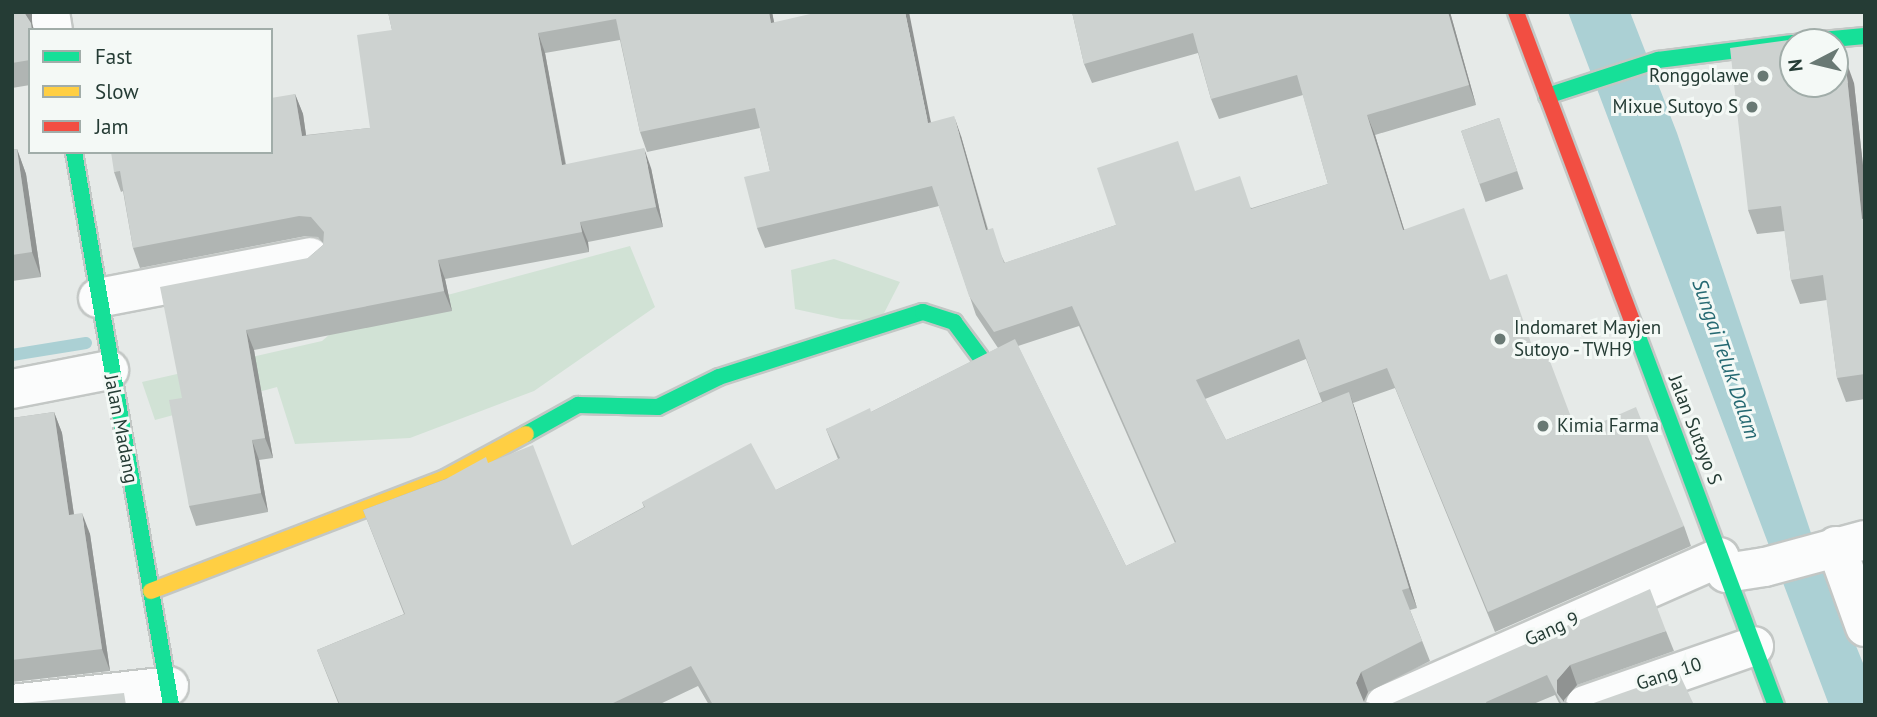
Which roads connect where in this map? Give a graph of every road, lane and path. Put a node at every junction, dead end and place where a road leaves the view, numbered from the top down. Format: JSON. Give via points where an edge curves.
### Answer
{"nodes":[{"id":1,"x":1516,"y":12,"type":"edge"},
{"id":2,"x":1779,"y":45,"type":"edge"},
{"id":3,"x":1547,"y":96,"type":"junction"},
{"id":4,"x":74,"y":154,"type":"edge"},
{"id":5,"x":310,"y":257,"type":"edge"},
{"id":6,"x":98,"y":298,"type":"junction"},
{"id":7,"x":980,"y":357,"type":"edge"},
{"id":8,"x":109,"y":370,"type":"junction"},
{"id":9,"x":12,"y":389,"type":"edge"},
{"id":10,"x":1843,"y":544,"type":"edge"},
{"id":11,"x":1723,"y":565,"type":"junction"},
{"id":12,"x":151,"y":591,"type":"junction"},
{"id":13,"x":1865,"y":626,"type":"edge"},
{"id":14,"x":1754,"y":646,"type":"junction"},
{"id":15,"x":170,"y":696,"type":"edge"},
{"id":16,"x":12,"y":704,"type":"edge"},
{"id":17,"x":1385,"y":705,"type":"edge"},
{"id":18,"x":1585,"y":705,"type":"edge"},
{"id":19,"x":1776,"y":705,"type":"edge"}],
"edges":[{"from":1,"to":3,"type":"main road","name":"Jalan Sutoyo S"},
{"from":2,"to":3,"type":"main road","via":[[1658,60]]},
{"from":3,"to":11,"type":"main road","name":"Jalan Sutoyo S"},
{"from":4,"to":6,"type":"main road","name":"Jalan Madang"},
{"from":5,"to":6,"type":"street"},
{"from":6,"to":8,"type":"main road","name":"Jalan Madang"},
{"from":7,"to":12,"type":"main road","via":[[954,322],[923,312],[719,377],[658,407],[578,405],[446,478]]},
{"from":8,"to":9,"type":"street"},
{"from":8,"to":12,"type":"main road","name":"Jalan Madang"},
{"from":10,"to":11,"type":"street","name":"Gang 9","via":[[1765,567]]},
{"from":10,"to":13,"type":"street"},
{"from":11,"to":14,"type":"main road","name":"Jalan Sutoyo S"},
{"from":11,"to":17,"type":"street","name":"Gang 9"},
{"from":12,"to":15,"type":"main road","name":"Jalan Madang"},
{"from":14,"to":18,"type":"street","name":"Gang 10"},
{"from":14,"to":19,"type":"main road","name":"Jalan Sutoyo S"},
{"from":15,"to":16,"type":"street"}]}
